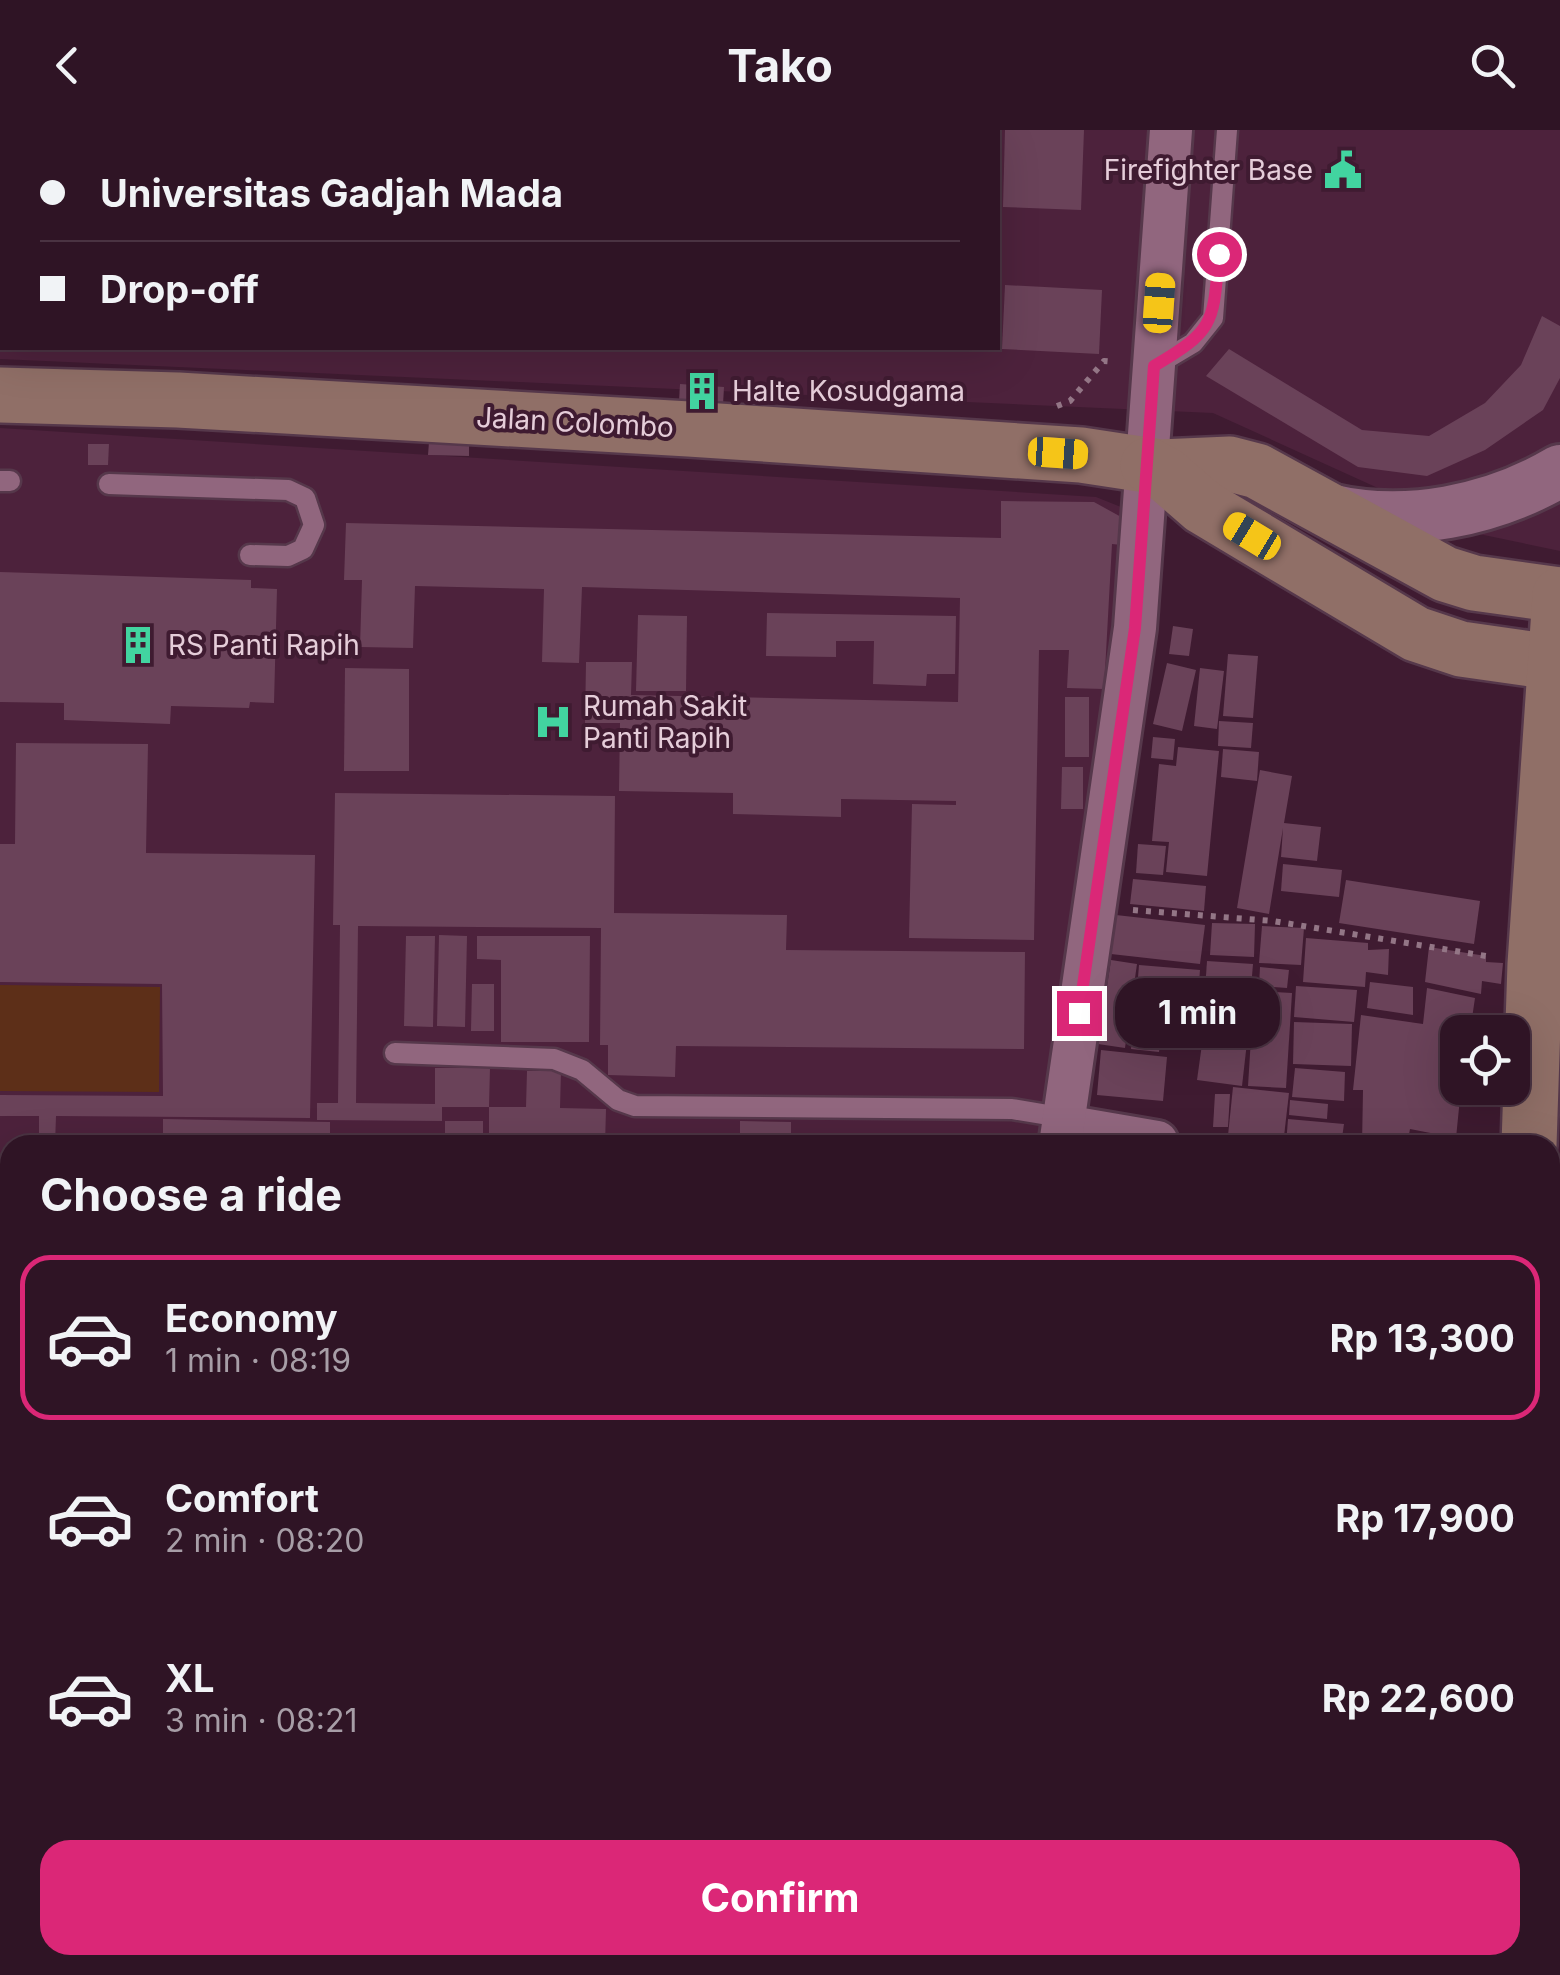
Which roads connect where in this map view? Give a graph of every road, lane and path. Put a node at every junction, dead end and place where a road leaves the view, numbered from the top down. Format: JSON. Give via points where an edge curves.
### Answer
{"nodes":[{"id":1,"x":1171,"y":130,"type":"edge"},
{"id":2,"x":1227,"y":130,"type":"edge"},
{"id":3,"x":1154,"y":366,"type":"junction"},
{"id":4,"x":0,"y":394,"type":"edge"},
{"id":5,"x":1148,"y":466,"type":"junction"},
{"id":6,"x":1560,"y":471,"type":"edge"},
{"id":7,"x":109,"y":484,"type":"dead end"},
{"id":8,"x":1327,"y":510,"type":"junction"},
{"id":9,"x":250,"y":556,"type":"dead end"},
{"id":10,"x":1560,"y":595,"type":"edge"},
{"id":11,"x":1557,"y":663,"type":"edge"},
{"id":12,"x":1092,"y":908,"type":"junction"},
{"id":13,"x":1535,"y":964,"type":"junction"},
{"id":14,"x":396,"y":1053,"type":"dead end"},
{"id":15,"x":1063,"y":1130,"type":"edge"},
{"id":16,"x":1102,"y":1135,"type":"edge"},
{"id":17,"x":1529,"y":1135,"type":"edge"}],
"edges":[{"from":1,"to":3,"type":"street"},
{"from":2,"to":3,"type":"lane","via":[[1213,318],[1193,344]]},
{"from":3,"to":5,"type":"street"},
{"from":4,"to":5,"type":"main road","name":"Jalan Colombo","via":[[690,428],[1051,452]]},
{"from":5,"to":8,"type":"main road","name":"Jalan Colombo","via":[[1244,466]]},
{"from":5,"to":11,"type":"main road","name":"Jalan Colombo","via":[[1203,507],[1416,634],[1461,649]]},
{"from":5,"to":12,"type":"street","via":[[1135,628]]},
{"from":6,"to":8,"type":"street","via":[[1475,506],[1421,516]]},
{"from":7,"to":9,"type":"lane","via":[[288,490],[305,498],[314,524],[303,549]]},
{"from":8,"to":10,"type":"main road","name":"Jalan Colombo","via":[[1460,579]]},
{"from":10,"to":11,"type":"main road"},
{"from":11,"to":13,"type":"main road"},
{"from":12,"to":13,"type":"path","via":[[1273,921]]},
{"from":12,"to":15,"type":"street"},
{"from":13,"to":17,"type":"main road"},
{"from":14,"to":15,"type":"lane","via":[[554,1059],[635,1106],[1012,1109]]},
{"from":15,"to":16,"type":"street"}]}
